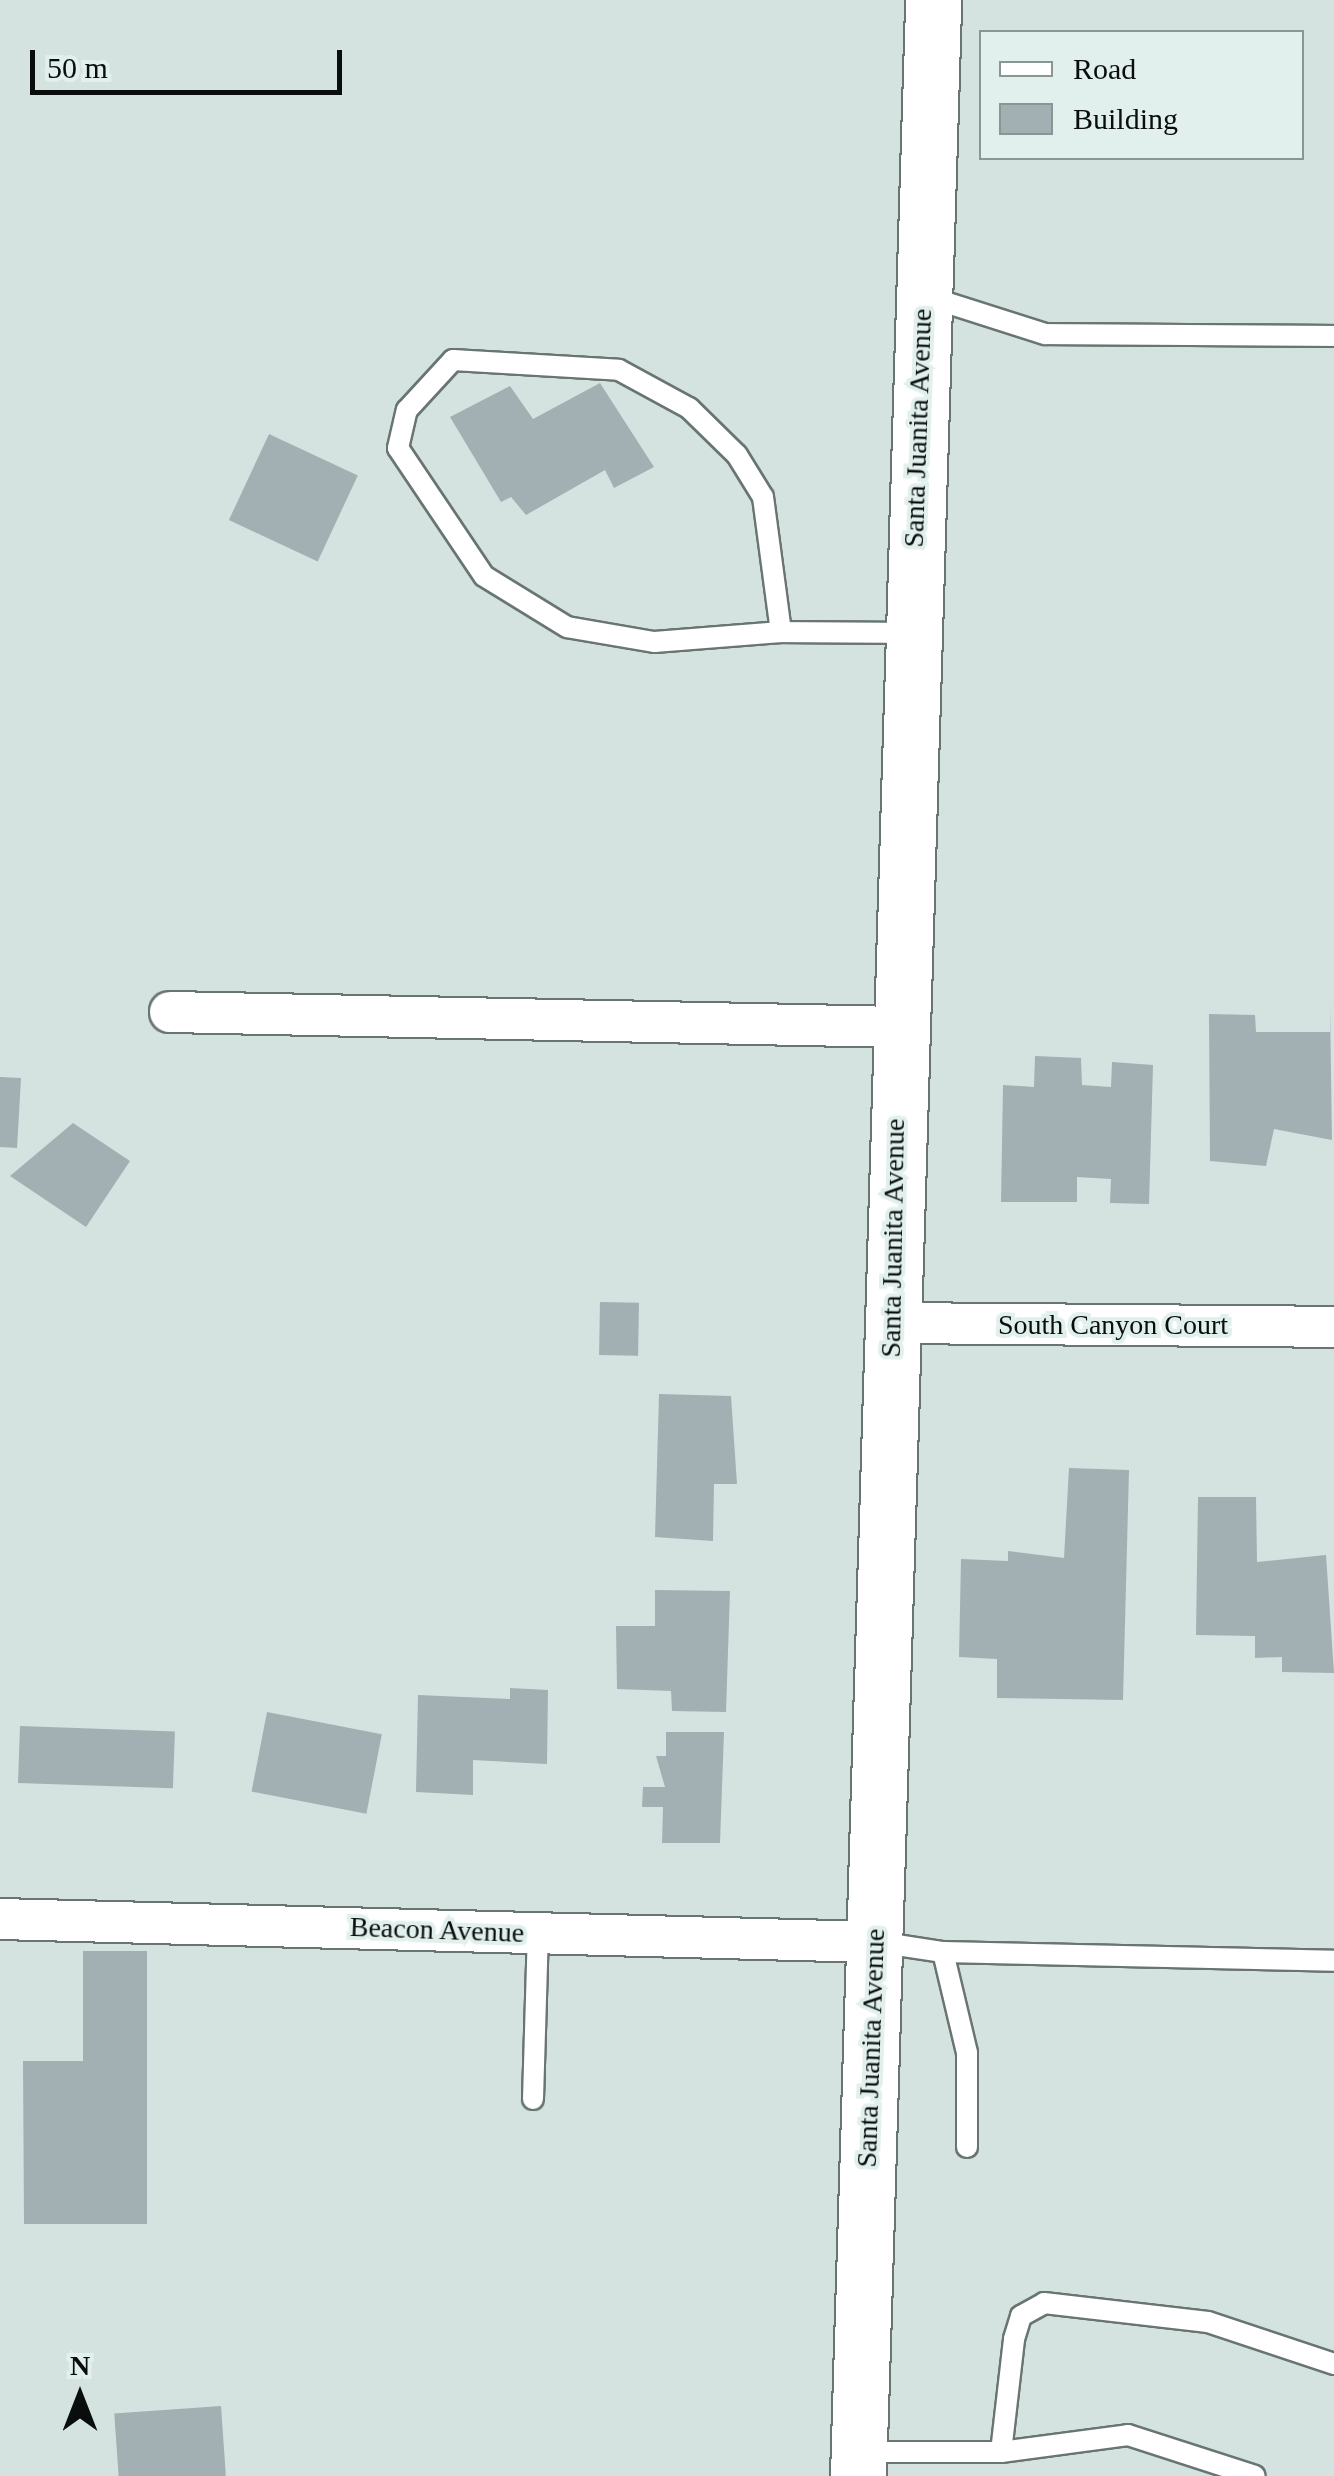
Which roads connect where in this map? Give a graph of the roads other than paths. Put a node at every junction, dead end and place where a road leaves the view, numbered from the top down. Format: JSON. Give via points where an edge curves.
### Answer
{"nodes":[{"id":1,"x":933,"y":0,"type":"edge"},
{"id":2,"x":923,"y":295,"type":"junction"},
{"id":3,"x":1334,"y":336,"type":"edge"},
{"id":4,"x":780,"y":632,"type":"junction"},
{"id":5,"x":911,"y":633,"type":"junction"},
{"id":6,"x":170,"y":1012,"type":"dead end"},
{"id":7,"x":897,"y":1027,"type":"junction"},
{"id":8,"x":892,"y":1324,"type":"junction"},
{"id":9,"x":1334,"y":1327,"type":"edge"},
{"id":10,"x":0,"y":1918,"type":"edge"},
{"id":11,"x":538,"y":1933,"type":"junction"},
{"id":12,"x":875,"y":1942,"type":"junction"},
{"id":13,"x":943,"y":1952,"type":"junction"},
{"id":14,"x":1334,"y":1961,"type":"edge"},
{"id":15,"x":532,"y":2099,"type":"dead end"},
{"id":16,"x":966,"y":2148,"type":"dead end"},
{"id":17,"x":1334,"y":2364,"type":"edge"},
{"id":18,"x":1001,"y":2452,"type":"junction"},
{"id":19,"x":858,"y":2464,"type":"edge"},
{"id":20,"x":1255,"y":2476,"type":"edge"}],
"edges":[{"from":1,"to":2,"type":"street","name":"Santa Juanita Avenue"},
{"from":2,"to":3,"type":"lane","via":[[1045,334]]},
{"from":2,"to":5,"type":"street","name":"Santa Juanita Avenue"},
{"from":4,"to":4,"type":"lane","via":[[762,498],[736,455],[658,388],[587,364],[453,360],[407,410],[398,448],[484,576],[567,627],[654,642]]},
{"from":4,"to":5,"type":"lane"},
{"from":5,"to":7,"type":"street","name":"Santa Juanita Avenue"},
{"from":6,"to":7,"type":"street"},
{"from":7,"to":8,"type":"street","name":"Santa Juanita Avenue"},
{"from":8,"to":9,"type":"street","name":"South Canyon Court"},
{"from":8,"to":12,"type":"street","name":"Santa Juanita Avenue"},
{"from":10,"to":11,"type":"street","name":"Beacon Avenue"},
{"from":11,"to":12,"type":"street","name":"Beacon Avenue"},
{"from":11,"to":15,"type":"lane"},
{"from":12,"to":13,"type":"lane"},
{"from":12,"to":19,"type":"street","name":"Santa Juanita Avenue"},
{"from":13,"to":14,"type":"lane"},
{"from":13,"to":16,"type":"lane","via":[[966,2052]]},
{"from":17,"to":18,"type":"lane","via":[[1208,2322],[1044,2303],[1022,2316],[1014,2338]]},
{"from":18,"to":19,"type":"lane"},
{"from":18,"to":20,"type":"lane","via":[[1128,2436]]}]}
